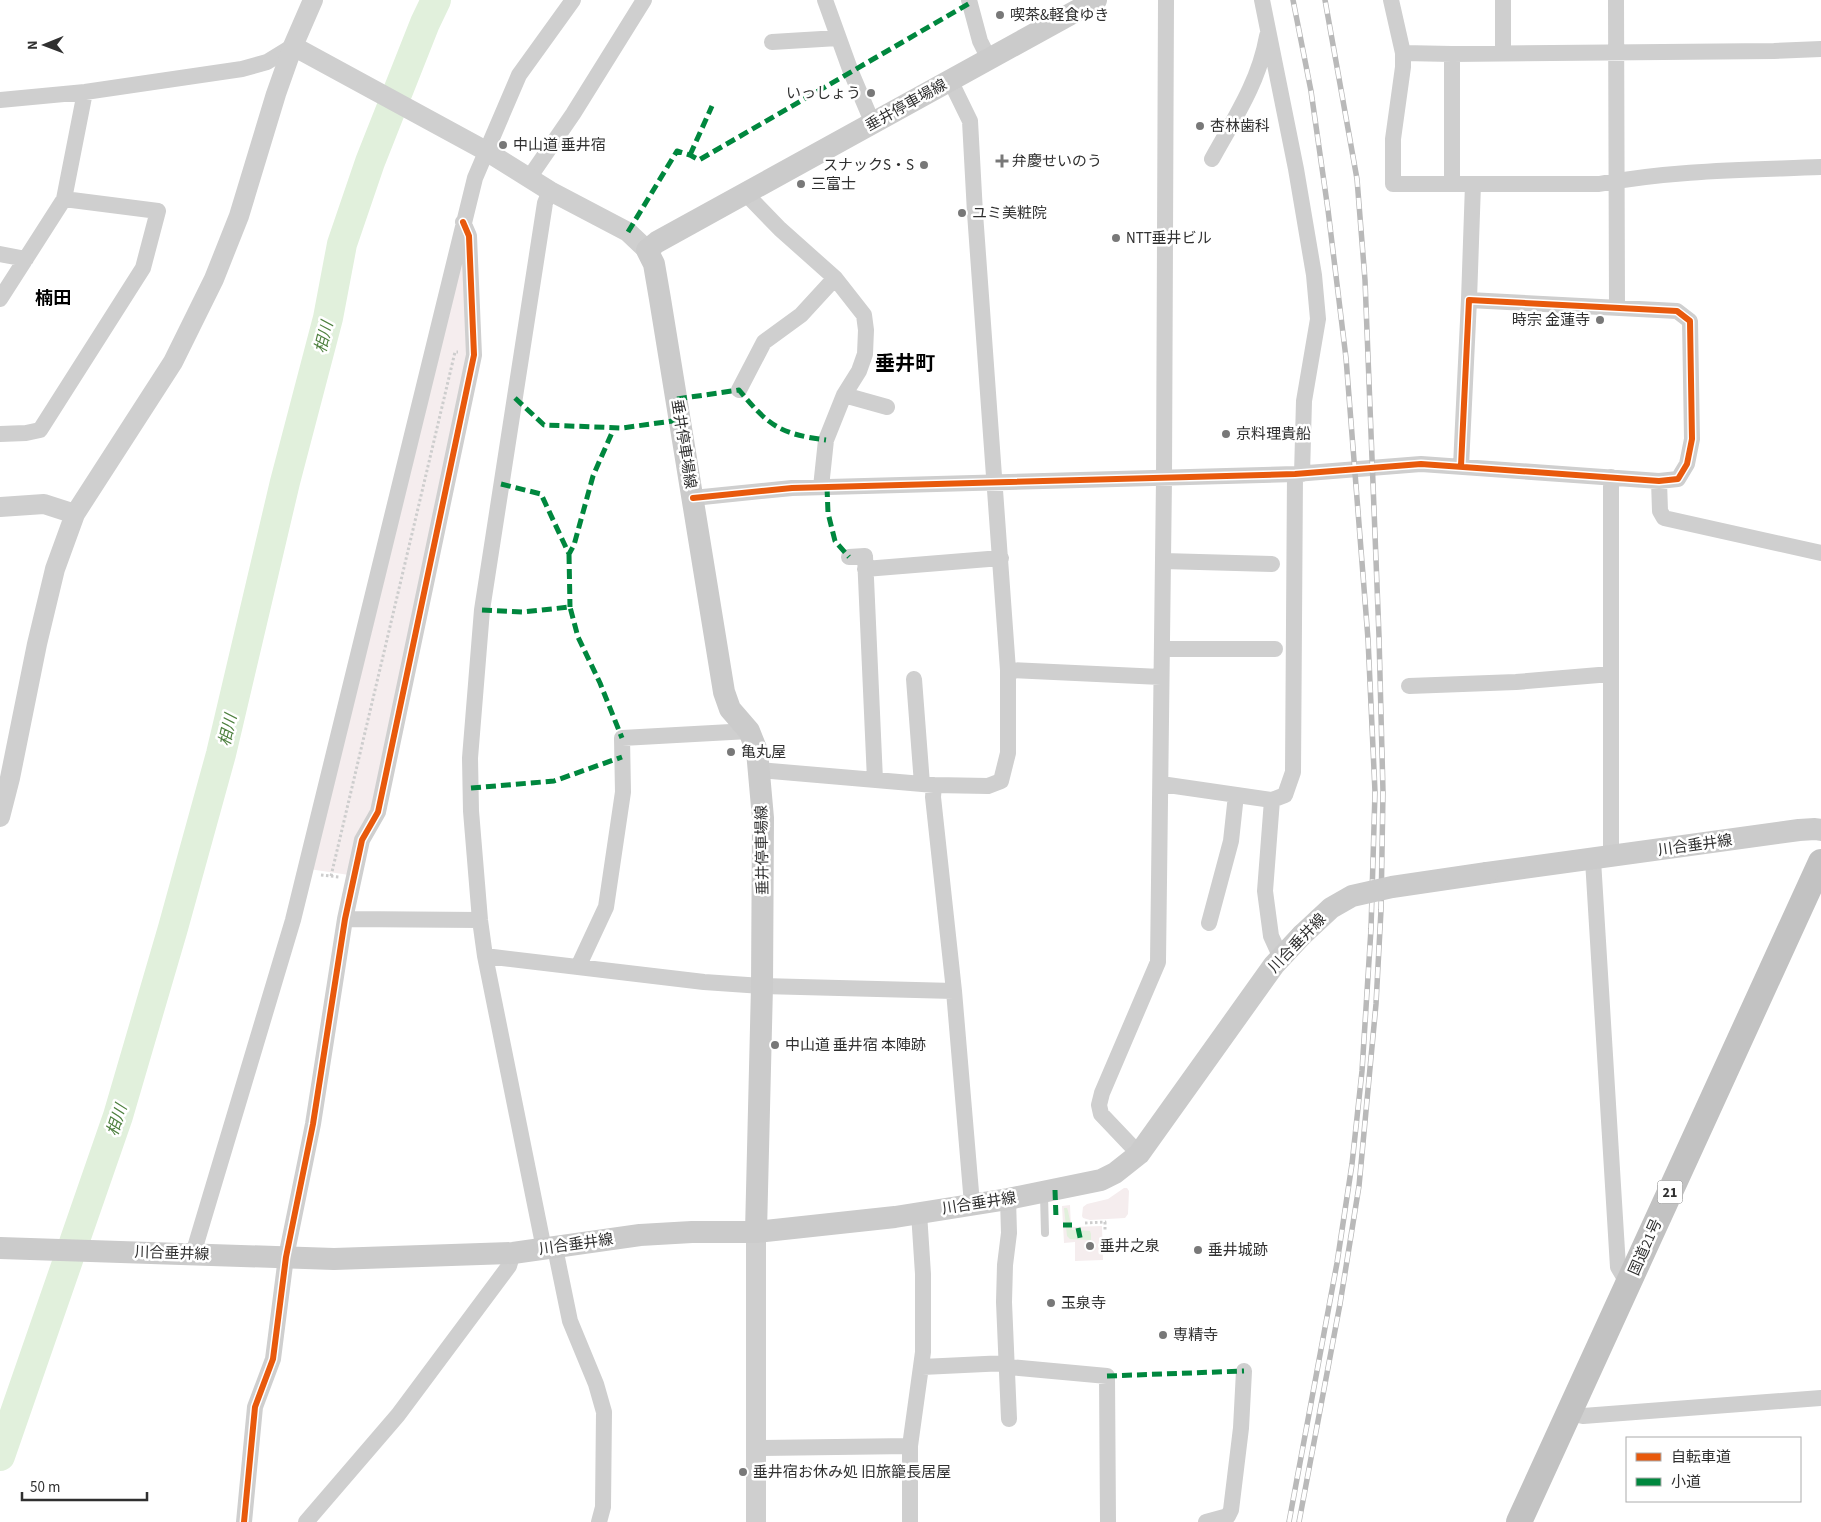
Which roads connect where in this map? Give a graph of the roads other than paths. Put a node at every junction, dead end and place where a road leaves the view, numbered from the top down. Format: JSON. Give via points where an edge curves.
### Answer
{"nodes":[{"id":1,"x":313,"y":0,"type":"edge"},
{"id":2,"x":573,"y":0,"type":"edge"},
{"id":3,"x":644,"y":0,"type":"edge"},
{"id":4,"x":825,"y":0,"type":"edge"},
{"id":5,"x":969,"y":0,"type":"edge"},
{"id":6,"x":1096,"y":0,"type":"edge"},
{"id":7,"x":1166,"y":0,"type":"edge"},
{"id":8,"x":1262,"y":0,"type":"edge"},
{"id":9,"x":1391,"y":0,"type":"edge"},
{"id":10,"x":1503,"y":0,"type":"edge"},
{"id":11,"x":1616,"y":0,"type":"edge"},
{"id":12,"x":1269,"y":29,"type":"junction"},
{"id":13,"x":838,"y":38,"type":"junction"},
{"id":14,"x":772,"y":42,"type":"dead end"},
{"id":15,"x":1821,"y":49,"type":"edge"},
{"id":16,"x":302,"y":50,"type":"junction"},
{"id":17,"x":1616,"y":52,"type":"junction"},
{"id":18,"x":1403,"y":53,"type":"junction"},
{"id":19,"x":1503,"y":53,"type":"junction"},
{"id":20,"x":1452,"y":54,"type":"junction"},
{"id":21,"x":989,"y":59,"type":"junction"},
{"id":22,"x":950,"y":80,"type":"junction"},
{"id":23,"x":85,"y":92,"type":"junction"},
{"id":24,"x":0,"y":100,"type":"edge"},
{"id":25,"x":873,"y":124,"type":"junction"},
{"id":26,"x":481,"y":149,"type":"junction"},
{"id":27,"x":1212,"y":159,"type":"dead end"},
{"id":28,"x":1821,"y":167,"type":"edge"},
{"id":29,"x":529,"y":178,"type":"junction"},
{"id":30,"x":1618,"y":181,"type":"junction"},
{"id":31,"x":1452,"y":183,"type":"junction"},
{"id":32,"x":1473,"y":184,"type":"junction"},
{"id":33,"x":550,"y":191,"type":"junction"},
{"id":34,"x":745,"y":193,"type":"junction"},
{"id":35,"x":64,"y":199,"type":"junction"},
{"id":36,"x":463,"y":222,"type":"junction"},
{"id":37,"x":648,"y":250,"type":"junction"},
{"id":38,"x":0,"y":254,"type":"edge"},
{"id":39,"x":26,"y":259,"type":"junction"},
{"id":40,"x":835,"y":278,"type":"junction"},
{"id":41,"x":0,"y":299,"type":"edge"},
{"id":42,"x":1469,"y":300,"type":"junction"},
{"id":43,"x":1618,"y":308,"type":"junction"},
{"id":44,"x":739,"y":390,"type":"dead end"},
{"id":45,"x":844,"y":395,"type":"junction"},
{"id":46,"x":888,"y":407,"type":"dead end"},
{"id":47,"x":0,"y":434,"type":"edge"},
{"id":48,"x":1461,"y":466,"type":"junction"},
{"id":49,"x":1298,"y":474,"type":"junction"},
{"id":50,"x":1611,"y":477,"type":"junction"},
{"id":51,"x":1164,"y":479,"type":"junction"},
{"id":52,"x":1659,"y":481,"type":"junction"},
{"id":53,"x":995,"y":484,"type":"junction"},
{"id":54,"x":821,"y":487,"type":"junction"},
{"id":55,"x":693,"y":498,"type":"junction"},
{"id":56,"x":0,"y":507,"type":"edge"},
{"id":57,"x":75,"y":514,"type":"junction"},
{"id":58,"x":1821,"y":553,"type":"edge"},
{"id":59,"x":849,"y":557,"type":"dead end"},
{"id":60,"x":1001,"y":558,"type":"junction"},
{"id":61,"x":1163,"y":560,"type":"junction"},
{"id":62,"x":1272,"y":564,"type":"dead end"},
{"id":63,"x":865,"y":569,"type":"junction"},
{"id":64,"x":1275,"y":649,"type":"dead end"},
{"id":65,"x":1162,"y":650,"type":"junction"},
{"id":66,"x":1008,"y":670,"type":"junction"},
{"id":67,"x":1611,"y":674,"type":"junction"},
{"id":68,"x":1162,"y":677,"type":"junction"},
{"id":69,"x":914,"y":679,"type":"dead end"},
{"id":70,"x":1409,"y":686,"type":"dead end"},
{"id":71,"x":749,"y":731,"type":"junction"},
{"id":72,"x":760,"y":770,"type":"junction"},
{"id":73,"x":875,"y":780,"type":"junction"},
{"id":74,"x":928,"y":784,"type":"junction"},
{"id":75,"x":1160,"y":784,"type":"junction"},
{"id":76,"x":1236,"y":795,"type":"junction"},
{"id":77,"x":1272,"y":800,"type":"junction"},
{"id":78,"x":0,"y":817,"type":"edge"},
{"id":79,"x":1821,"y":830,"type":"edge"},
{"id":80,"x":1602,"y":858,"type":"junction"},
{"id":81,"x":1821,"y":862,"type":"edge"},
{"id":82,"x":345,"y":919,"type":"junction"},
{"id":83,"x":480,"y":920,"type":"junction"},
{"id":84,"x":1209,"y":924,"type":"dead end"},
{"id":85,"x":485,"y":956,"type":"junction"},
{"id":86,"x":1281,"y":958,"type":"junction"},
{"id":87,"x":578,"y":967,"type":"junction"},
{"id":88,"x":762,"y":986,"type":"junction"},
{"id":89,"x":954,"y":991,"type":"junction"},
{"id":90,"x":1139,"y":1154,"type":"junction"},
{"id":91,"x":1044,"y":1192,"type":"junction"},
{"id":92,"x":1008,"y":1199,"type":"junction"},
{"id":93,"x":972,"y":1204,"type":"junction"},
{"id":94,"x":919,"y":1213,"type":"junction"},
{"id":95,"x":756,"y":1232,"type":"junction"},
{"id":96,"x":1045,"y":1233,"type":"dead end"},
{"id":97,"x":0,"y":1248,"type":"edge"},
{"id":98,"x":550,"y":1248,"type":"junction"},
{"id":99,"x":186,"y":1253,"type":"junction"},
{"id":100,"x":513,"y":1253,"type":"junction"},
{"id":101,"x":286,"y":1258,"type":"junction"},
{"id":102,"x":1628,"y":1284,"type":"junction"},
{"id":103,"x":1006,"y":1363,"type":"junction"},
{"id":104,"x":922,"y":1367,"type":"junction"},
{"id":105,"x":1244,"y":1371,"type":"dead end"},
{"id":106,"x":1821,"y":1398,"type":"edge"},
{"id":107,"x":1569,"y":1413,"type":"junction"},
{"id":108,"x":1009,"y":1419,"type":"dead end"},
{"id":109,"x":910,"y":1446,"type":"junction"},
{"id":110,"x":756,"y":1448,"type":"junction"},
{"id":111,"x":312,"y":1520,"type":"edge"},
{"id":112,"x":244,"y":1522,"type":"edge"},
{"id":113,"x":599,"y":1522,"type":"edge"},
{"id":114,"x":756,"y":1522,"type":"edge"},
{"id":115,"x":910,"y":1522,"type":"edge"},
{"id":116,"x":1108,"y":1522,"type":"edge"},
{"id":117,"x":1206,"y":1522,"type":"edge"},
{"id":118,"x":1519,"y":1522,"type":"edge"}],
"edges":[{"from":1,"to":16,"type":"street"},
{"from":2,"to":26,"type":"street","via":[[519,75]]},
{"from":3,"to":29,"type":"street"},
{"from":4,"to":13,"type":"street"},
{"from":5,"to":21,"type":"street","via":[[980,41]]},
{"from":6,"to":21,"type":"main road","name":"垂井停車場線"},
{"from":7,"to":51,"type":"street"},
{"from":8,"to":12,"type":"street"},
{"from":9,"to":18,"type":"street"},
{"from":10,"to":19,"type":"street"},
{"from":11,"to":17,"type":"street"},
{"from":12,"to":27,"type":"street","via":[[1254,84]]},
{"from":12,"to":49,"type":"street","via":[[1314,275],[1318,319],[1304,402]]},
{"from":13,"to":14,"type":"street"},
{"from":13,"to":25,"type":"street"},
{"from":15,"to":17,"type":"street"},
{"from":16,"to":23,"type":"street","via":[[242,69]]},
{"from":16,"to":26,"type":"street"},
{"from":16,"to":57,"type":"street","via":[[276,94],[239,216],[214,279],[173,362]]},
{"from":17,"to":19,"type":"street"},
{"from":17,"to":30,"type":"street"},
{"from":18,"to":20,"type":"street"},
{"from":18,"to":31,"type":"street","via":[[1393,139],[1394,184]]},
{"from":19,"to":20,"type":"street"},
{"from":20,"to":31,"type":"street"},
{"from":21,"to":22,"type":"main road","name":"垂井停車場線"},
{"from":22,"to":25,"type":"main road","name":"垂井停車場線"},
{"from":22,"to":53,"type":"street","via":[[970,122]]},
{"from":23,"to":24,"type":"street"},
{"from":23,"to":35,"type":"street"},
{"from":25,"to":34,"type":"main road","name":"垂井停車場線"},
{"from":26,"to":29,"type":"street"},
{"from":26,"to":36,"type":"street"},
{"from":28,"to":30,"type":"street","via":[[1708,171]]},
{"from":29,"to":33,"type":"street"},
{"from":30,"to":32,"type":"street","via":[[1599,184]]},
{"from":30,"to":43,"type":"street"},
{"from":31,"to":32,"type":"street"},
{"from":32,"to":42,"type":"street"},
{"from":33,"to":37,"type":"street","via":[[628,232]]},
{"from":33,"to":83,"type":"street","via":[[545,203],[482,610],[470,758]]},
{"from":34,"to":37,"type":"main road","name":"垂井停車場線"},
{"from":34,"to":40,"type":"street"},
{"from":35,"to":39,"type":"street"},
{"from":35,"to":47,"type":"street","via":[[158,211],[143,268],[40,430]]},
{"from":36,"to":82,"type":"street","via":[[469,236],[474,355],[378,812],[362,840]]},
{"from":36,"to":99,"type":"street","via":[[293,920]]},
{"from":37,"to":55,"type":"main road","name":"垂井停車場線","via":[[654,264]]},
{"from":38,"to":39,"type":"street"},
{"from":39,"to":41,"type":"street"},
{"from":40,"to":44,"type":"street","via":[[801,315],[764,342]]},
{"from":40,"to":45,"type":"street","via":[[864,315],[866,330],[865,354]]},
{"from":42,"to":43,"type":"street"},
{"from":42,"to":48,"type":"street"},
{"from":43,"to":52,"type":"street","via":[[1678,311],[1690,321],[1692,438],[1687,464],[1678,479]]},
{"from":45,"to":46,"type":"street"},
{"from":45,"to":54,"type":"street","via":[[826,440]]},
{"from":48,"to":49,"type":"street","via":[[1421,464]]},
{"from":48,"to":50,"type":"street"},
{"from":49,"to":51,"type":"street"},
{"from":49,"to":77,"type":"street","via":[[1293,772],[1284,795]]},
{"from":50,"to":52,"type":"street"},
{"from":50,"to":67,"type":"street"},
{"from":51,"to":53,"type":"street"},
{"from":51,"to":61,"type":"street"},
{"from":52,"to":58,"type":"street","via":[[1660,511],[1664,518]]},
{"from":53,"to":54,"type":"street"},
{"from":53,"to":60,"type":"street"},
{"from":54,"to":55,"type":"street"},
{"from":55,"to":71,"type":"main road","name":"垂井停車場線","via":[[724,692],[730,709]]},
{"from":56,"to":57,"type":"street","via":[[44,504]]},
{"from":57,"to":78,"type":"street","via":[[55,569]]},
{"from":59,"to":63,"type":"street","via":[[865,556]]},
{"from":60,"to":63,"type":"street"},
{"from":60,"to":66,"type":"street"},
{"from":61,"to":62,"type":"street"},
{"from":61,"to":65,"type":"street"},
{"from":63,"to":73,"type":"street"},
{"from":64,"to":65,"type":"street"},
{"from":65,"to":68,"type":"street"},
{"from":66,"to":68,"type":"street"},
{"from":66,"to":74,"type":"street","via":[[1008,753],[1001,781],[988,786]]},
{"from":67,"to":70,"type":"street"},
{"from":67,"to":80,"type":"street"},
{"from":68,"to":75,"type":"street"},
{"from":69,"to":74,"type":"street"},
{"from":71,"to":72,"type":"main road","name":"垂井停車場線"},
{"from":71,"to":87,"type":"street","via":[[622,738],[623,792],[606,907]]},
{"from":72,"to":73,"type":"street"},
{"from":72,"to":88,"type":"main road","name":"垂井停車場線","via":[[763,818]]},
{"from":73,"to":74,"type":"street"},
{"from":74,"to":89,"type":"street","via":[[934,797]]},
{"from":75,"to":76,"type":"street"},
{"from":75,"to":90,"type":"street","via":[[1158,962],[1099,1105],[1100,1114]]},
{"from":76,"to":77,"type":"street"},
{"from":76,"to":84,"type":"street","via":[[1231,841]]},
{"from":77,"to":86,"type":"street","via":[[1265,891],[1271,936]]},
{"from":79,"to":80,"type":"main road","name":"川合垂井線","via":[[1800,830]]},
{"from":80,"to":86,"type":"main road","name":"川合垂井線","bridge":true,"via":[[1392,887],[1352,896],[1332,908]]},
{"from":80,"to":102,"type":"street","via":[[1618,1267]]},
{"from":81,"to":102,"type":"highway","name":"国道21号","number":"21"},
{"from":82,"to":83,"type":"street"},
{"from":82,"to":101,"type":"street","via":[[313,1124]]},
{"from":83,"to":85,"type":"street"},
{"from":85,"to":87,"type":"street"},
{"from":85,"to":98,"type":"street"},
{"from":86,"to":90,"type":"main road","name":"川合垂井線"},
{"from":87,"to":88,"type":"street"},
{"from":88,"to":89,"type":"street"},
{"from":88,"to":95,"type":"main road","name":"垂井停車場線"},
{"from":89,"to":93,"type":"street"},
{"from":90,"to":91,"type":"main road","name":"川合垂井線","via":[[1101,1180]]},
{"from":91,"to":92,"type":"main road","name":"川合垂井線"},
{"from":91,"to":96,"type":"lane"},
{"from":92,"to":93,"type":"main road","name":"川合垂井線"},
{"from":92,"to":103,"type":"street"},
{"from":93,"to":94,"type":"main road","name":"川合垂井線"},
{"from":94,"to":95,"type":"main road","name":"川合垂井線"},
{"from":94,"to":104,"type":"street","via":[[924,1274]]},
{"from":95,"to":98,"type":"main road","name":"川合垂井線","via":[[640,1235]]},
{"from":95,"to":110,"type":"street"},
{"from":97,"to":99,"type":"main road","name":"川合垂井線"},
{"from":98,"to":100,"type":"main road","name":"川合垂井線"},
{"from":98,"to":113,"type":"street","via":[[570,1321],[604,1412],[603,1507]]},
{"from":99,"to":101,"type":"main road","name":"川合垂井線"},
{"from":100,"to":101,"type":"main road","name":"川合垂井線"},
{"from":100,"to":111,"type":"street","via":[[509,1266],[398,1415]]},
{"from":101,"to":112,"type":"street","via":[[273,1359],[255,1407]]},
{"from":102,"to":107,"type":"highway","name":"国道21号","number":"21"},
{"from":103,"to":104,"type":"street"},
{"from":103,"to":108,"type":"street"},
{"from":103,"to":116,"type":"street","via":[[1010,1367],[1107,1376]]},
{"from":104,"to":109,"type":"street"},
{"from":105,"to":117,"type":"street","via":[[1231,1510],[1228,1516]]},
{"from":106,"to":107,"type":"street","via":[[1583,1416]]},
{"from":107,"to":118,"type":"highway","name":"国道21号","number":"21"},
{"from":109,"to":110,"type":"street"},
{"from":109,"to":115,"type":"street"},
{"from":110,"to":114,"type":"street"}]}
